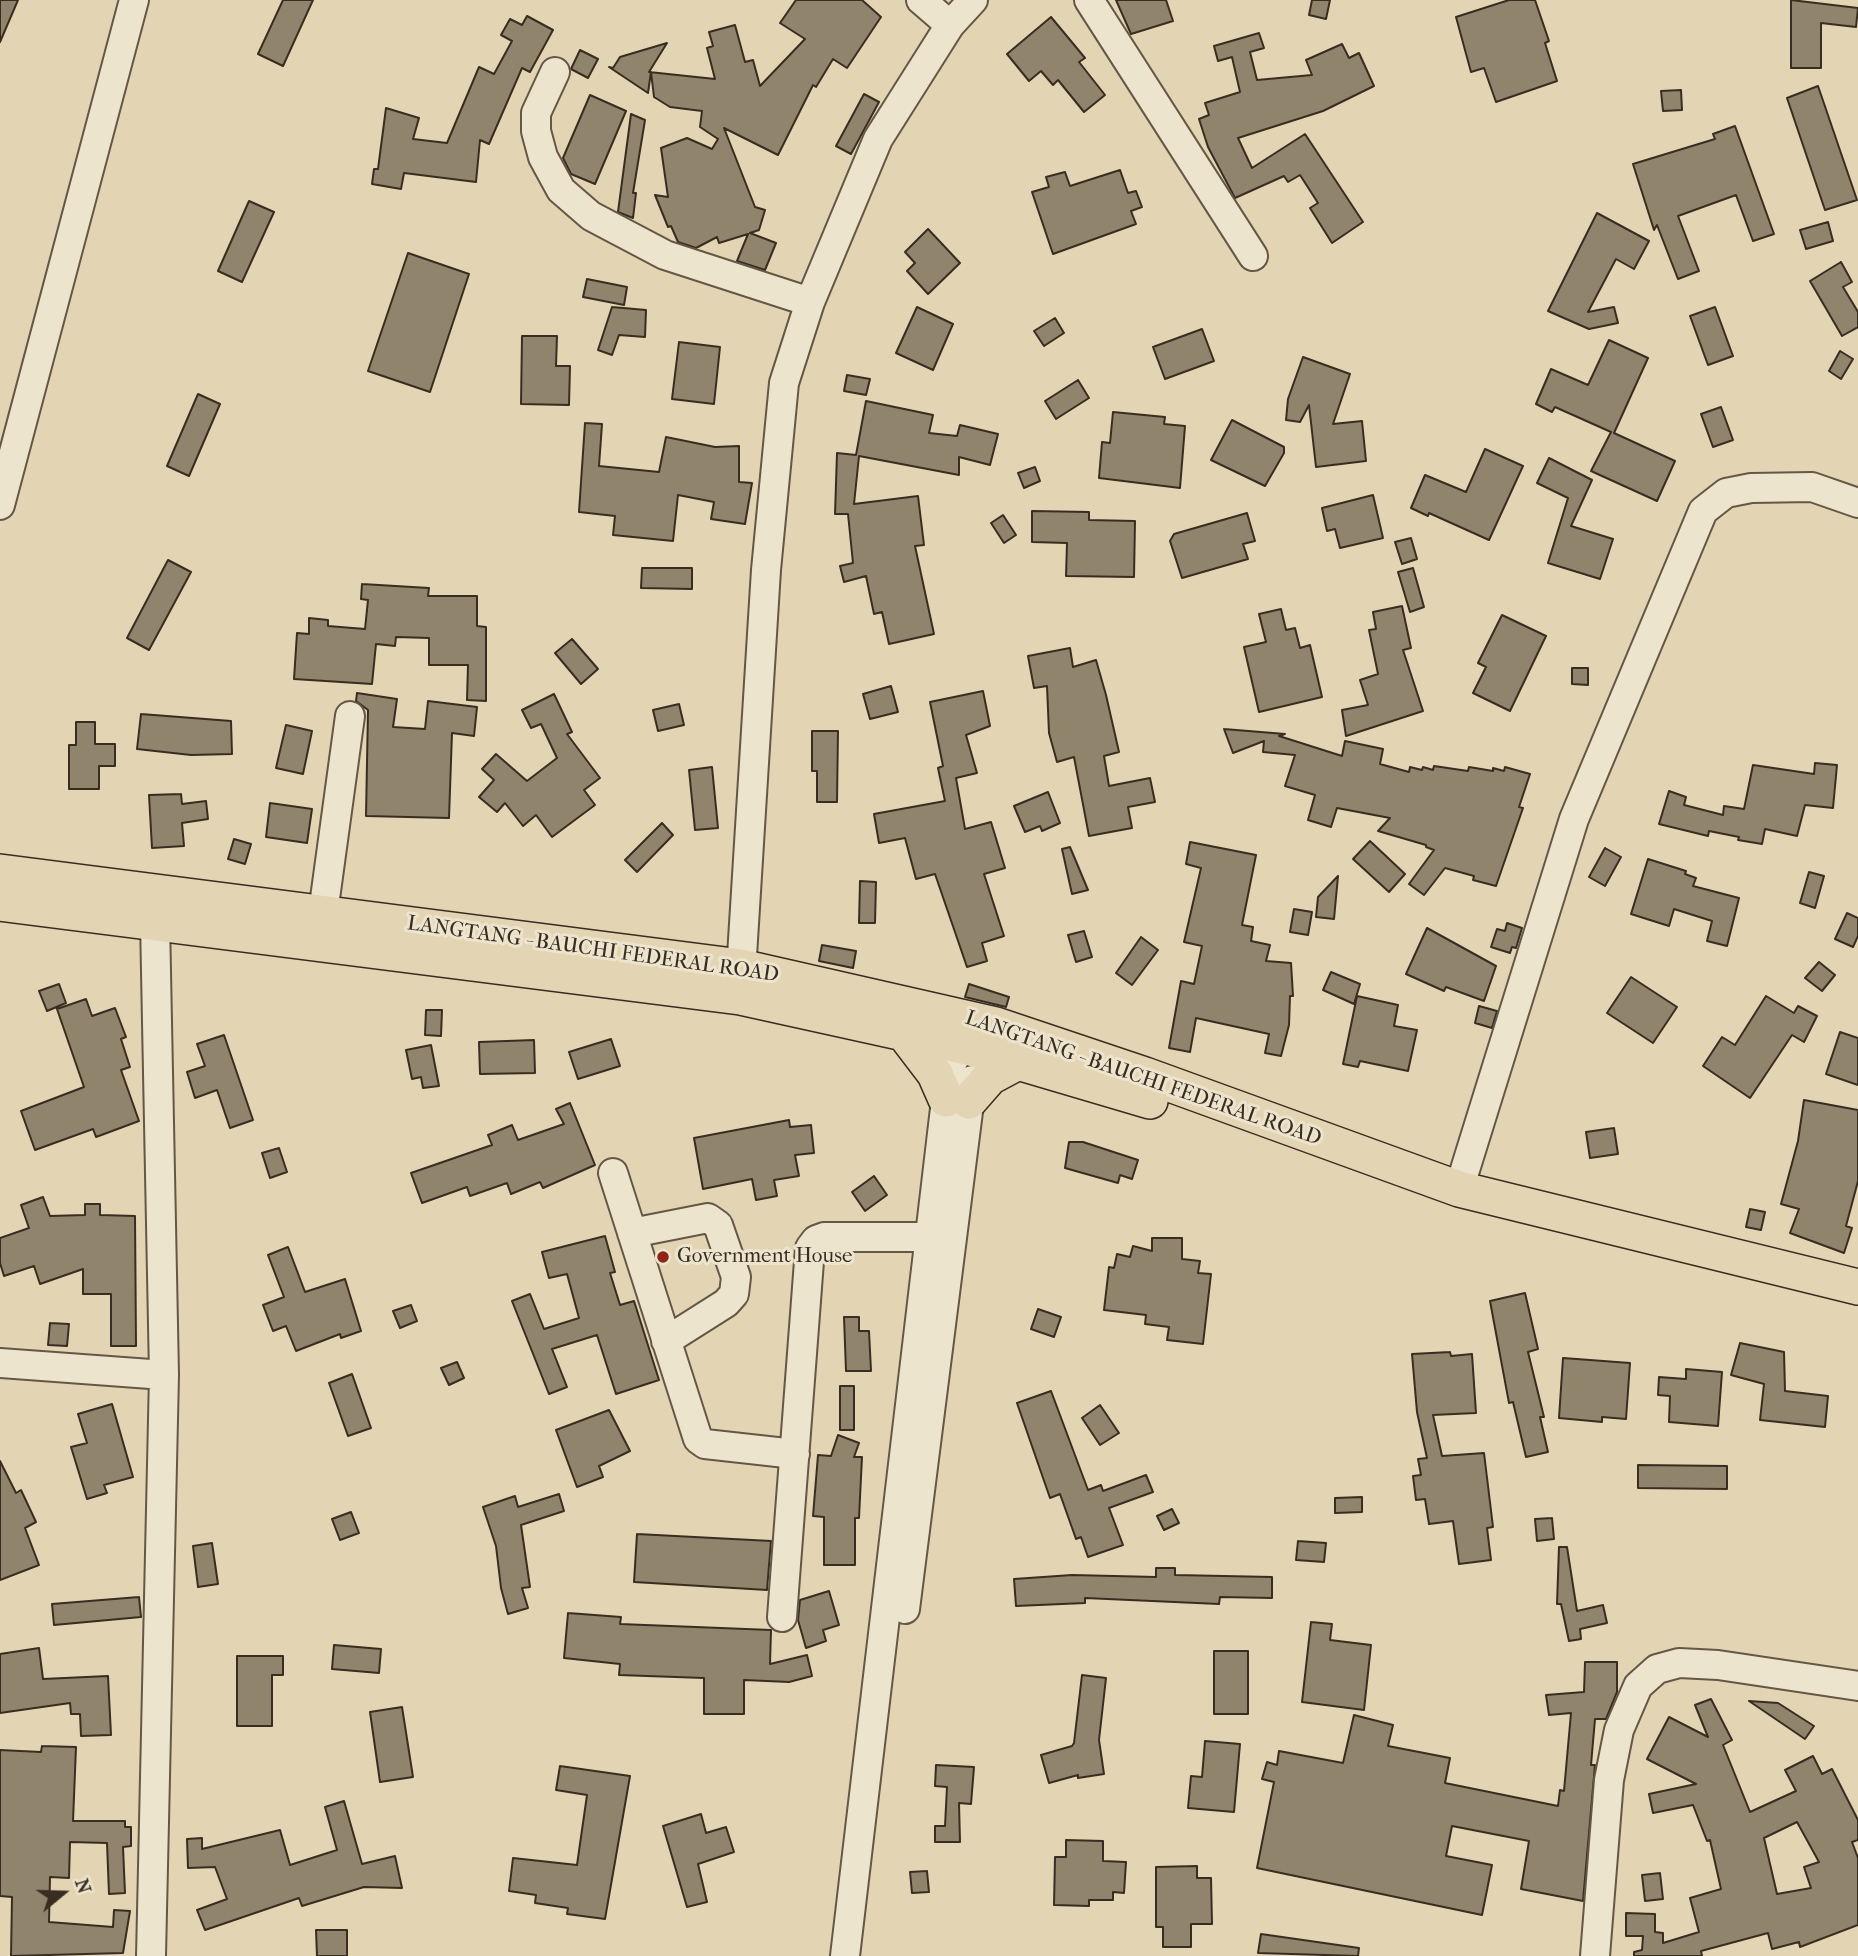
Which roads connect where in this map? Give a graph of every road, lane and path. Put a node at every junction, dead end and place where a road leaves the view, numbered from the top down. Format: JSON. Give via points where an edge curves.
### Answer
{"nodes":[{"id":1,"x":134,"y":0,"type":"edge"},
{"id":2,"x":921,"y":0,"type":"edge"},
{"id":3,"x":973,"y":0,"type":"edge"},
{"id":4,"x":1089,"y":0,"type":"edge"},
{"id":5,"x":950,"y":25,"type":"junction"},
{"id":6,"x":555,"y":72,"type":"dead end"},
{"id":7,"x":1253,"y":256,"type":"dead end"},
{"id":8,"x":810,"y":302,"type":"junction"},
{"id":9,"x":1858,"y":503,"type":"edge"},
{"id":10,"x":0,"y":505,"type":"edge"},
{"id":11,"x":350,"y":716,"type":"dead end"},
{"id":12,"x":0,"y":872,"type":"edge"},
{"id":13,"x":0,"y":903,"type":"edge"},
{"id":14,"x":323,"y":913,"type":"junction"},
{"id":15,"x":155,"y":920,"type":"junction"},
{"id":16,"x":740,"y":982,"type":"junction"},
{"id":17,"x":941,"y":1012,"type":"junction"},
{"id":18,"x":1005,"y":1028,"type":"junction"},
{"id":19,"x":903,"y":1031,"type":"junction"},
{"id":20,"x":967,"y":1047,"type":"junction"},
{"id":21,"x":1018,"y":1062,"type":"junction"},
{"id":22,"x":958,"y":1100,"type":"junction"},
{"id":23,"x":613,"y":1173,"type":"dead end"},
{"id":24,"x":1460,"y":1189,"type":"junction"},
{"id":25,"x":632,"y":1233,"type":"junction"},
{"id":26,"x":928,"y":1237,"type":"junction"},
{"id":27,"x":1858,"y":1287,"type":"edge"},
{"id":28,"x":1858,"y":1310,"type":"edge"},
{"id":29,"x":666,"y":1341,"type":"junction"},
{"id":30,"x":0,"y":1363,"type":"edge"},
{"id":31,"x":164,"y":1375,"type":"junction"},
{"id":32,"x":795,"y":1454,"type":"junction"},
{"id":33,"x":782,"y":1617,"type":"dead end"},
{"id":34,"x":1858,"y":1686,"type":"edge"},
{"id":35,"x":150,"y":1956,"type":"edge"},
{"id":36,"x":845,"y":1956,"type":"edge"},
{"id":37,"x":862,"y":1956,"type":"edge"},
{"id":38,"x":1595,"y":1956,"type":"edge"}],
"edges":[{"from":1,"to":10,"type":"street"},
{"from":2,"to":5,"type":"street"},
{"from":3,"to":5,"type":"street"},
{"from":4,"to":7,"type":"street"},
{"from":5,"to":8,"type":"street","via":[[878,139]]},
{"from":6,"to":8,"type":"street","via":[[536,113],[536,131],[543,157],[561,190],[592,216],[665,255]]},
{"from":8,"to":16,"type":"street","via":[[784,383],[766,570]]},
{"from":9,"to":24,"type":"street","via":[[1812,487],[1751,488],[1726,493],[1703,511],[1574,818]]},
{"from":11,"to":14,"type":"street"},
{"from":12,"to":14,"type":"main road","name":"LANGTANG - BAUCHI FEDERAL ROAD"},
{"from":13,"to":15,"type":"main road","name":"LANGTANG - BAUCHI FEDERAL ROAD"},
{"from":14,"to":16,"type":"main road","name":"LANGTANG - BAUCHI FEDERAL ROAD"},
{"from":15,"to":16,"type":"main road","name":"LANGTANG - BAUCHI FEDERAL ROAD"},
{"from":15,"to":31,"type":"street"},
{"from":16,"to":17,"type":"main road","name":"LANGTANG - BAUCHI FEDERAL ROAD"},
{"from":16,"to":19,"type":"main road","name":"LANGTANG - BAUCHI FEDERAL ROAD"},
{"from":17,"to":18,"type":"main road","name":"LANGTANG - BAUCHI FEDERAL ROAD"},
{"from":17,"to":20,"type":"street"},
{"from":18,"to":20,"type":"street"},
{"from":18,"to":24,"type":"main road","name":"LANGTANG - BAUCHI FEDERAL ROAD"},
{"from":19,"to":20,"type":"main road","name":"LANGTANG - BAUCHI FEDERAL ROAD"},
{"from":19,"to":22,"type":"main road"},
{"from":20,"to":21,"type":"main road","name":"LANGTANG - BAUCHI FEDERAL ROAD"},
{"from":20,"to":22,"type":"street","via":[[950,1066]]},
{"from":21,"to":22,"type":"main road"},
{"from":21,"to":28,"type":"main road","name":"LANGTANG - BAUCHI FEDERAL ROAD"},
{"from":22,"to":26,"type":"street"},
{"from":22,"to":37,"type":"street"},
{"from":23,"to":25,"type":"street"},
{"from":24,"to":27,"type":"main road","name":"LANGTANG - BAUCHI FEDERAL ROAD"},
{"from":25,"to":29,"type":"street"},
{"from":25,"to":29,"type":"street","via":[[708,1218],[718,1225],[736,1277],[734,1294],[726,1303]]},
{"from":26,"to":32,"type":"street","via":[[824,1237],[810,1248]]},
{"from":26,"to":36,"type":"street"},
{"from":29,"to":32,"type":"street","via":[[698,1439],[705,1444]]},
{"from":30,"to":31,"type":"street"},
{"from":31,"to":35,"type":"street"},
{"from":32,"to":33,"type":"street"},
{"from":34,"to":38,"type":"street","via":[[1679,1663],[1657,1669],[1637,1686],[1619,1730],[1609,1780]]}]}
